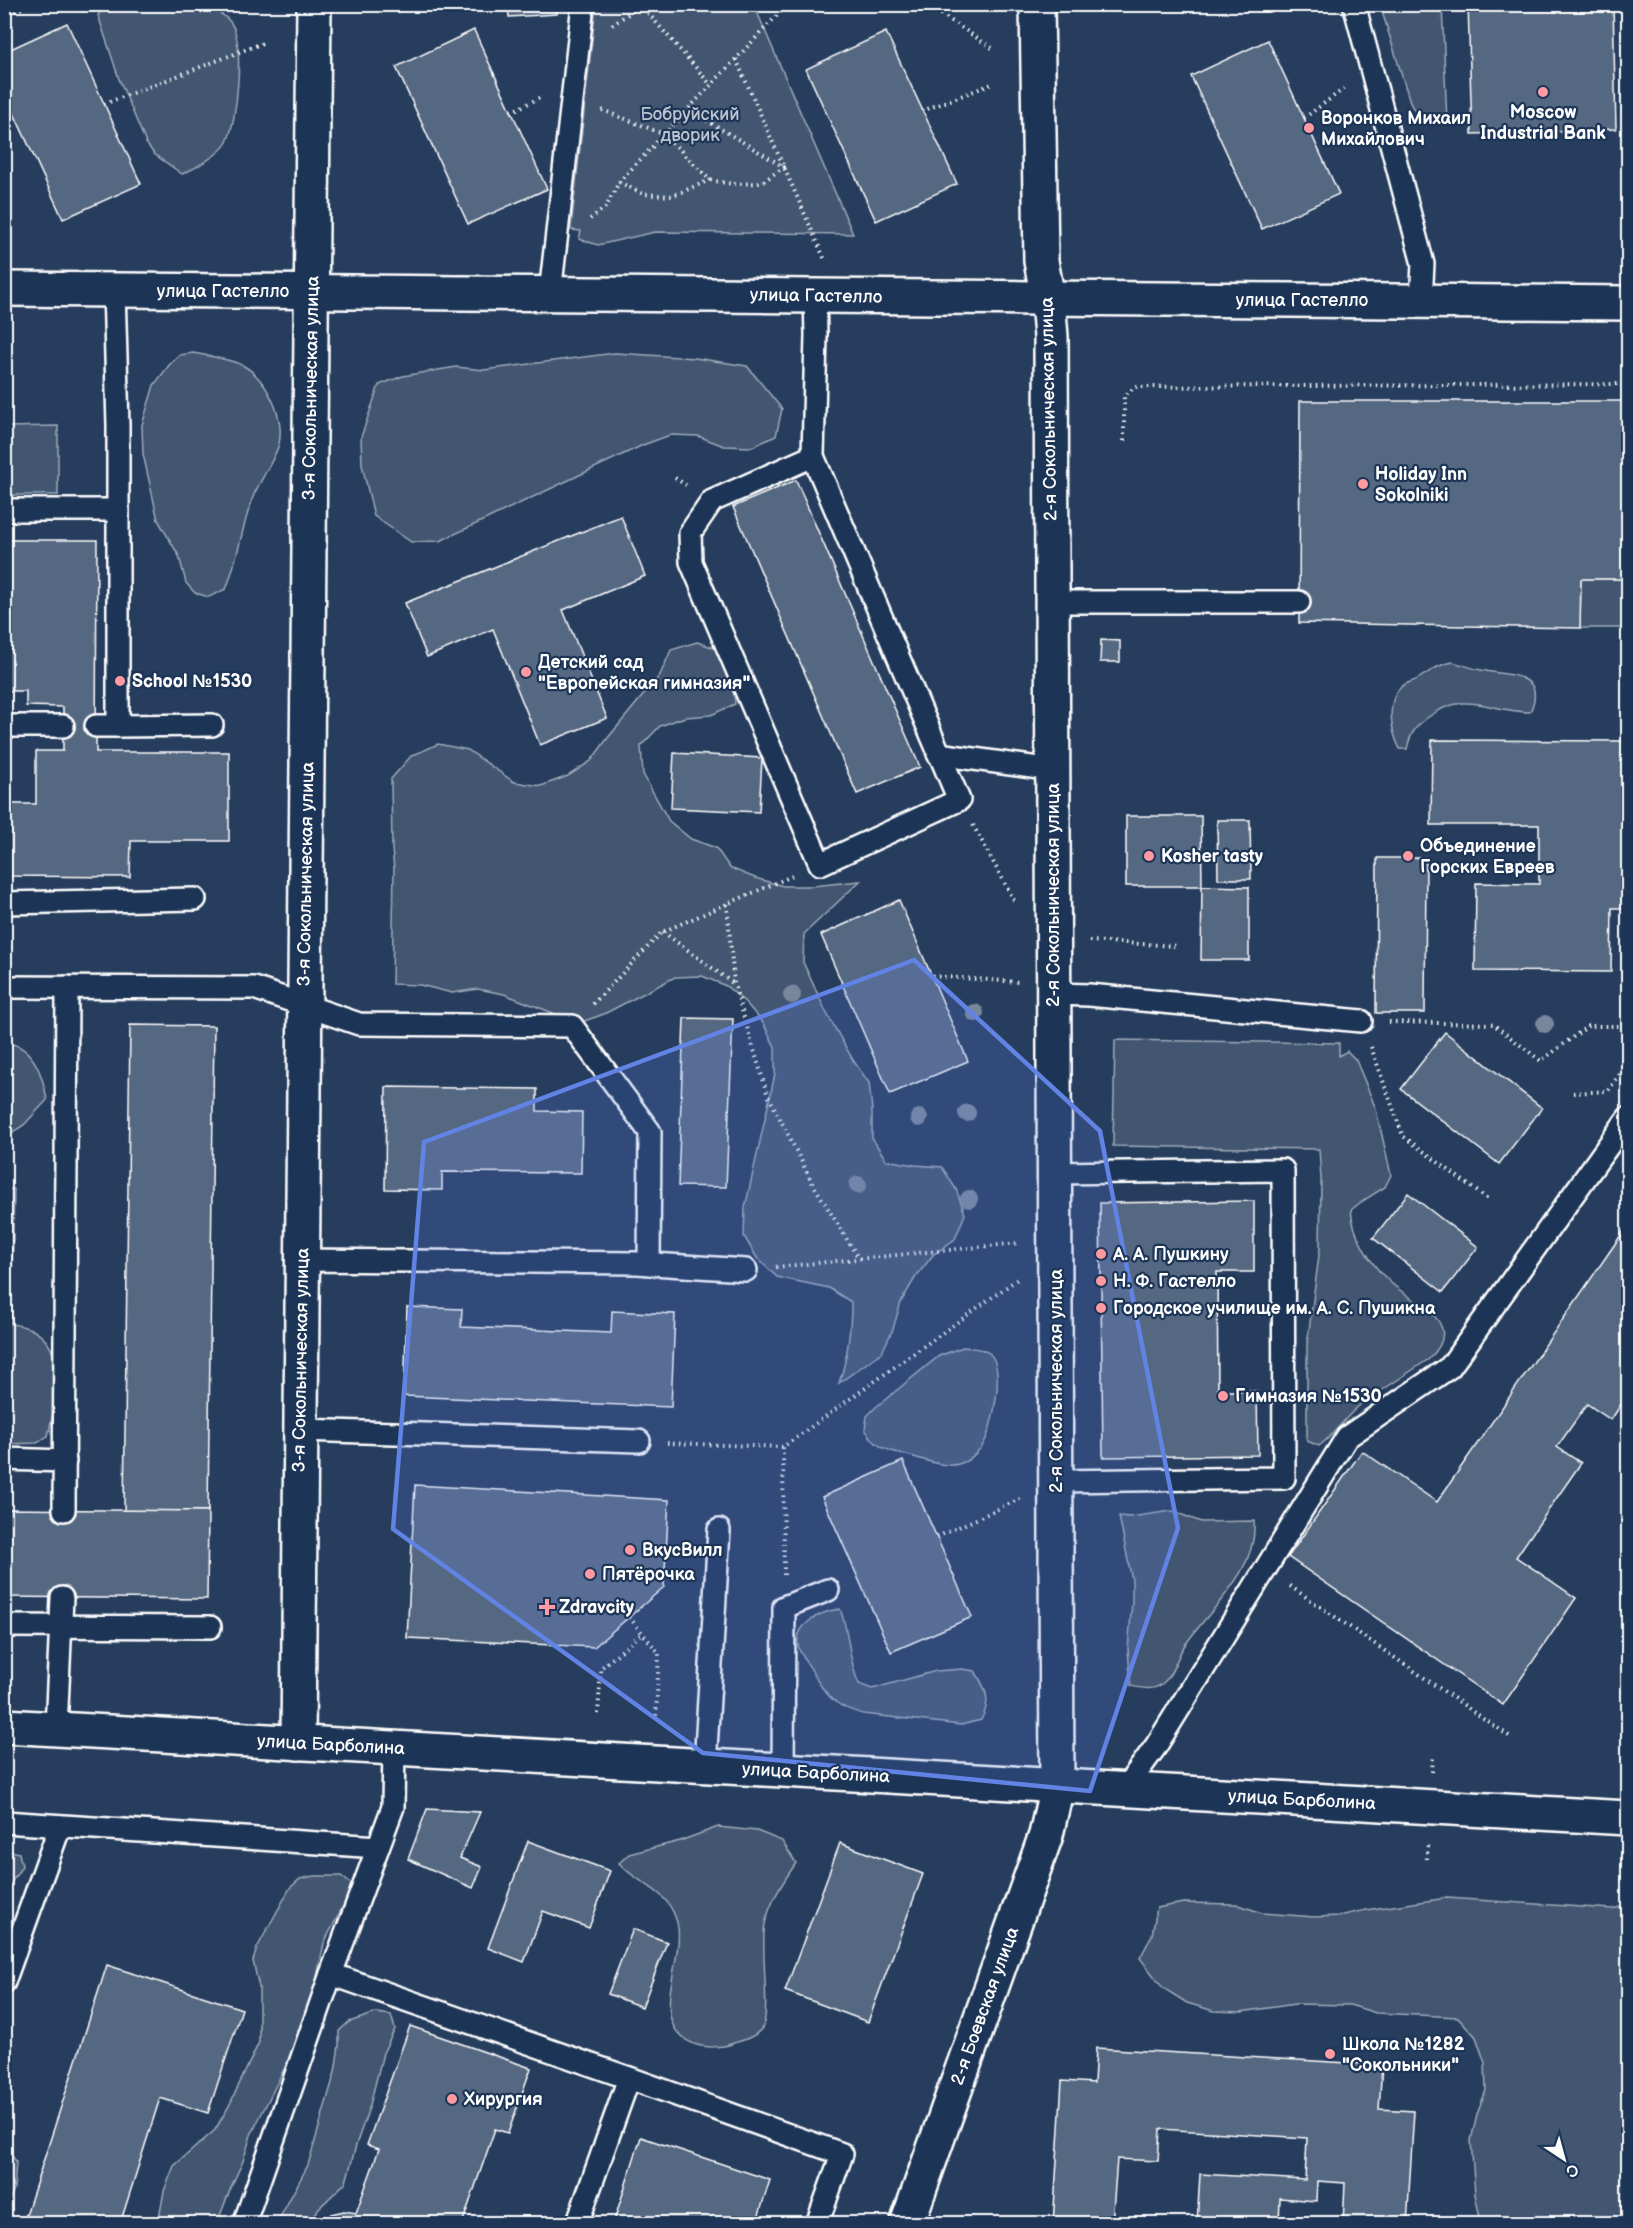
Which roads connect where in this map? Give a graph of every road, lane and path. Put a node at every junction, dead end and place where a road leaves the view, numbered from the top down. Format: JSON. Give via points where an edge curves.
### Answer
{"nodes":[{"id":1,"x":30,"y":4,"type":"edge"},
{"id":2,"x":314,"y":4,"type":"edge"},
{"id":3,"x":584,"y":4,"type":"edge"},
{"id":4,"x":640,"y":4,"type":"edge"},
{"id":5,"x":788,"y":4,"type":"edge"},
{"id":6,"x":926,"y":4,"type":"edge"},
{"id":7,"x":1037,"y":4,"type":"edge"},
{"id":8,"x":1354,"y":4,"type":"edge"},
{"id":9,"x":4,"y":17,"type":"edge"},
{"id":10,"x":263,"y":44,"type":"dead end"},
{"id":11,"x":992,"y":48,"type":"dead end"},
{"id":12,"x":736,"y":59,"type":"junction"},
{"id":13,"x":1371,"y":69,"type":"junction"},
{"id":14,"x":992,"y":84,"type":"dead end"},
{"id":15,"x":711,"y":85,"type":"junction"},
{"id":16,"x":573,"y":99,"type":"junction"},
{"id":17,"x":104,"y":104,"type":"dead end"},
{"id":18,"x":688,"y":109,"type":"junction"},
{"id":19,"x":922,"y":111,"type":"dead end"},
{"id":20,"x":1304,"y":118,"type":"dead end"},
{"id":21,"x":664,"y":134,"type":"junction"},
{"id":22,"x":784,"y":167,"type":"junction"},
{"id":23,"x":710,"y":180,"type":"junction"},
{"id":24,"x":619,"y":182,"type":"junction"},
{"id":25,"x":558,"y":231,"type":"junction"},
{"id":26,"x":825,"y":260,"type":"dead end"},
{"id":27,"x":4,"y":289,"type":"edge"},
{"id":28,"x":114,"y":290,"type":"junction"},
{"id":29,"x":312,"y":292,"type":"junction"},
{"id":30,"x":550,"y":294,"type":"junction"},
{"id":31,"x":815,"y":296,"type":"junction"},
{"id":32,"x":1048,"y":299,"type":"junction"},
{"id":33,"x":1421,"y":301,"type":"junction"},
{"id":34,"x":1629,"y":303,"type":"edge"},
{"id":35,"x":1629,"y":384,"type":"edge"},
{"id":36,"x":1124,"y":441,"type":"dead end"},
{"id":37,"x":813,"y":456,"type":"junction"},
{"id":38,"x":4,"y":510,"type":"edge"},
{"id":39,"x":118,"y":510,"type":"junction"},
{"id":40,"x":1052,"y":602,"type":"junction"},
{"id":41,"x":1299,"y":602,"type":"dead end"},
{"id":42,"x":212,"y":724,"type":"dead end"},
{"id":43,"x":4,"y":726,"type":"edge"},
{"id":44,"x":63,"y":726,"type":"dead end"},
{"id":45,"x":96,"y":726,"type":"dead end"},
{"id":46,"x":118,"y":726,"type":"junction"},
{"id":47,"x":938,"y":754,"type":"junction"},
{"id":48,"x":1053,"y":770,"type":"junction"},
{"id":49,"x":959,"y":800,"type":"junction"},
{"id":50,"x":820,"y":864,"type":"junction"},
{"id":51,"x":195,"y":899,"type":"dead end"},
{"id":52,"x":4,"y":903,"type":"edge"},
{"id":53,"x":727,"y":904,"type":"junction"},
{"id":54,"x":1018,"y":909,"type":"dead end"},
{"id":55,"x":662,"y":932,"type":"junction"},
{"id":56,"x":1089,"y":941,"type":"dead end"},
{"id":57,"x":1177,"y":946,"type":"dead end"},
{"id":58,"x":932,"y":976,"type":"dead end"},
{"id":59,"x":1019,"y":982,"type":"dead end"},
{"id":60,"x":734,"y":984,"type":"junction"},
{"id":61,"x":4,"y":987,"type":"edge"},
{"id":62,"x":67,"y":987,"type":"junction"},
{"id":63,"x":1054,"y":994,"type":"junction"},
{"id":64,"x":304,"y":1005,"type":"junction"},
{"id":65,"x":1361,"y":1021,"type":"junction"},
{"id":66,"x":572,"y":1026,"type":"junction"},
{"id":67,"x":1629,"y":1026,"type":"edge"},
{"id":68,"x":1629,"y":1062,"type":"edge"},
{"id":69,"x":1573,"y":1093,"type":"dead end"},
{"id":70,"x":1629,"y":1118,"type":"edge"},
{"id":71,"x":1054,"y":1173,"type":"junction"},
{"id":72,"x":1490,"y":1201,"type":"dead end"},
{"id":73,"x":1020,"y":1243,"type":"dead end"},
{"id":74,"x":859,"y":1259,"type":"junction"},
{"id":75,"x":302,"y":1260,"type":"junction"},
{"id":76,"x":649,"y":1264,"type":"junction"},
{"id":77,"x":746,"y":1270,"type":"joint"},
{"id":78,"x":1020,"y":1278,"type":"dead end"},
{"id":79,"x":301,"y":1430,"type":"junction"},
{"id":80,"x":639,"y":1441,"type":"joint"},
{"id":81,"x":783,"y":1447,"type":"junction"},
{"id":82,"x":4,"y":1459,"type":"edge"},
{"id":83,"x":65,"y":1461,"type":"junction"},
{"id":84,"x":1056,"y":1481,"type":"junction"},
{"id":85,"x":1021,"y":1499,"type":"dead end"},
{"id":86,"x":64,"y":1510,"type":"dead end"},
{"id":87,"x":719,"y":1530,"type":"dead end"},
{"id":88,"x":936,"y":1537,"type":"dead end"},
{"id":89,"x":1287,"y":1584,"type":"dead end"},
{"id":90,"x":828,"y":1590,"type":"dead end"},
{"id":91,"x":62,"y":1598,"type":"dead end"},
{"id":92,"x":784,"y":1607,"type":"junction"},
{"id":93,"x":629,"y":1617,"type":"dead end"},
{"id":94,"x":4,"y":1626,"type":"edge"},
{"id":95,"x":60,"y":1627,"type":"junction"},
{"id":96,"x":210,"y":1628,"type":"dead end"},
{"id":97,"x":642,"y":1633,"type":"junction"},
{"id":98,"x":598,"y":1714,"type":"dead end"},
{"id":99,"x":656,"y":1717,"type":"dead end"},
{"id":100,"x":4,"y":1726,"type":"edge"},
{"id":101,"x":57,"y":1729,"type":"junction"},
{"id":102,"x":1512,"y":1738,"type":"dead end"},
{"id":103,"x":298,"y":1743,"type":"junction"},
{"id":104,"x":394,"y":1749,"type":"junction"},
{"id":105,"x":1433,"y":1757,"type":"dead end"},
{"id":106,"x":705,"y":1766,"type":"junction"},
{"id":107,"x":783,"y":1770,"type":"junction"},
{"id":108,"x":1432,"y":1775,"type":"dead end"},
{"id":109,"x":1057,"y":1786,"type":"junction"},
{"id":110,"x":1124,"y":1790,"type":"junction"},
{"id":111,"x":1629,"y":1818,"type":"edge"},
{"id":112,"x":4,"y":1822,"type":"edge"},
{"id":113,"x":60,"y":1826,"type":"junction"},
{"id":114,"x":1428,"y":1844,"type":"dead end"},
{"id":115,"x":378,"y":1847,"type":"junction"},
{"id":116,"x":1427,"y":1859,"type":"dead end"},
{"id":117,"x":331,"y":1974,"type":"junction"},
{"id":118,"x":4,"y":1982,"type":"edge"},
{"id":119,"x":629,"y":2078,"type":"junction"},
{"id":120,"x":244,"y":2223,"type":"edge"},
{"id":121,"x":577,"y":2223,"type":"edge"},
{"id":122,"x":817,"y":2223,"type":"edge"},
{"id":123,"x":907,"y":2223,"type":"edge"}],
"edges":[{"from":1,"to":9,"type":"path"},
{"from":2,"to":29,"type":"street","name":"3-я Сокольническая улица"},
{"from":3,"to":16,"type":"lane"},
{"from":4,"to":15,"type":"path"},
{"from":5,"to":12,"type":"path"},
{"from":6,"to":11,"type":"path"},
{"from":7,"to":32,"type":"street","name":"2-я Сокольническая улица","via":[[1041,261]]},
{"from":8,"to":13,"type":"lane"},
{"from":10,"to":17,"type":"path"},
{"from":12,"to":15,"type":"path"},
{"from":12,"to":22,"type":"path"},
{"from":13,"to":20,"type":"path"},
{"from":13,"to":33,"type":"lane","via":[[1423,264]]},
{"from":14,"to":19,"type":"path"},
{"from":15,"to":18,"type":"path"},
{"from":16,"to":21,"type":"path"},
{"from":16,"to":25,"type":"lane"},
{"from":18,"to":21,"type":"path"},
{"from":18,"to":22,"type":"path"},
{"from":21,"to":23,"type":"path"},
{"from":21,"to":24,"type":"path"},
{"from":22,"to":23,"type":"path","via":[[760,183]]},
{"from":22,"to":26,"type":"path"},
{"from":23,"to":24,"type":"path","via":[[672,196],[643,194]]},
{"from":24,"to":25,"type":"path","via":[[606,207],[580,226]]},
{"from":25,"to":30,"type":"lane"},
{"from":27,"to":28,"type":"street","name":"улица Гастелло"},
{"from":28,"to":29,"type":"street","name":"улица Гастелло"},
{"from":28,"to":39,"type":"lane"},
{"from":29,"to":30,"type":"street","name":"улица Гастелло"},
{"from":29,"to":64,"type":"street","name":"3-я Сокольническая улица"},
{"from":30,"to":31,"type":"street","name":"улица Гастелло"},
{"from":31,"to":32,"type":"street","name":"улица Гастелло"},
{"from":31,"to":37,"type":"lane"},
{"from":32,"to":33,"type":"street","name":"улица Гастелло"},
{"from":32,"to":40,"type":"street","name":"2-я Сокольническая улица"},
{"from":33,"to":34,"type":"street","name":"улица Гастелло"},
{"from":35,"to":36,"type":"path","via":[[1135,387],[1124,396]]},
{"from":37,"to":47,"type":"lane"},
{"from":37,"to":50,"type":"lane","via":[[712,501],[690,533],[690,562]]},
{"from":38,"to":39,"type":"lane"},
{"from":39,"to":46,"type":"lane"},
{"from":40,"to":41,"type":"lane"},
{"from":40,"to":48,"type":"street","name":"2-я Сокольническая улица"},
{"from":42,"to":46,"type":"lane"},
{"from":43,"to":44,"type":"lane"},
{"from":45,"to":46,"type":"lane"},
{"from":47,"to":48,"type":"lane"},
{"from":47,"to":49,"type":"lane"},
{"from":48,"to":63,"type":"street","name":"2-я Сокольническая улица"},
{"from":49,"to":50,"type":"lane"},
{"from":49,"to":54,"type":"path"},
{"from":50,"to":53,"type":"path"},
{"from":51,"to":52,"type":"lane"},
{"from":53,"to":55,"type":"path"},
{"from":53,"to":60,"type":"path"},
{"from":55,"to":60,"type":"path"},
{"from":55,"to":66,"type":"path"},
{"from":56,"to":57,"type":"path"},
{"from":58,"to":59,"type":"path"},
{"from":60,"to":74,"type":"path","via":[[766,1093],[813,1184]]},
{"from":61,"to":62,"type":"lane"},
{"from":62,"to":64,"type":"lane","via":[[254,988]]},
{"from":62,"to":83,"type":"lane"},
{"from":63,"to":65,"type":"lane","via":[[1089,994]]},
{"from":63,"to":71,"type":"street","name":"2-я Сокольническая улица"},
{"from":64,"to":66,"type":"lane","via":[[359,1024]]},
{"from":64,"to":75,"type":"street","name":"3-я Сокольническая улица"},
{"from":65,"to":67,"type":"path","via":[[1493,1024],[1541,1061],[1588,1026]]},
{"from":65,"to":72,"type":"path","via":[[1403,1136]]},
{"from":66,"to":76,"type":"lane","via":[[650,1132]]},
{"from":68,"to":69,"type":"path","via":[[1608,1091]]},
{"from":70,"to":110,"type":"lane","via":[[1450,1367],[1347,1437],[1156,1746]]},
{"from":71,"to":84,"type":"street","name":"2-я Сокольническая улица"},
{"from":71,"to":84,"type":"lane","via":[[1282,1170],[1284,1407],[1284,1478]]},
{"from":73,"to":74,"type":"path"},
{"from":74,"to":77,"type":"path"},
{"from":75,"to":76,"type":"lane"},
{"from":75,"to":79,"type":"street","name":"3-я Сокольническая улица"},
{"from":76,"to":77,"type":"lane"},
{"from":78,"to":81,"type":"path"},
{"from":79,"to":80,"type":"lane"},
{"from":79,"to":103,"type":"street","name":"3-я Сокольническая улица"},
{"from":80,"to":81,"type":"path"},
{"from":81,"to":92,"type":"path"},
{"from":82,"to":83,"type":"lane"},
{"from":83,"to":86,"type":"lane"},
{"from":84,"to":109,"type":"street","name":"2-я Сокольническая улица"},
{"from":85,"to":88,"type":"path"},
{"from":87,"to":106,"type":"lane"},
{"from":89,"to":102,"type":"path"},
{"from":90,"to":92,"type":"lane"},
{"from":91,"to":95,"type":"lane"},
{"from":92,"to":107,"type":"lane"},
{"from":93,"to":97,"type":"path"},
{"from":94,"to":95,"type":"lane"},
{"from":95,"to":96,"type":"lane"},
{"from":95,"to":101,"type":"lane"},
{"from":97,"to":98,"type":"path","via":[[601,1668]]},
{"from":97,"to":99,"type":"path","via":[[660,1653]]},
{"from":100,"to":101,"type":"street","name":"улица Барболина"},
{"from":101,"to":103,"type":"street","name":"улица Барболина"},
{"from":103,"to":104,"type":"street","name":"улица Барболина"},
{"from":104,"to":106,"type":"street","name":"улица Барболина"},
{"from":104,"to":115,"type":"lane","via":[[393,1807]]},
{"from":105,"to":108,"type":"path"},
{"from":106,"to":107,"type":"street","name":"улица Барболина"},
{"from":107,"to":109,"type":"street","name":"улица Барболина"},
{"from":109,"to":110,"type":"street","name":"улица Барболина"},
{"from":109,"to":123,"type":"street","name":"2-я Боевская улица","via":[[1046,1835]]},
{"from":110,"to":111,"type":"street","name":"улица Барболина"},
{"from":112,"to":113,"type":"lane"},
{"from":113,"to":115,"type":"lane"},
{"from":113,"to":118,"type":"lane"},
{"from":114,"to":116,"type":"path"},
{"from":115,"to":117,"type":"lane"},
{"from":117,"to":119,"type":"lane"},
{"from":117,"to":120,"type":"lane"},
{"from":119,"to":121,"type":"lane"},
{"from":119,"to":122,"type":"lane","via":[[842,2154]]}]}
